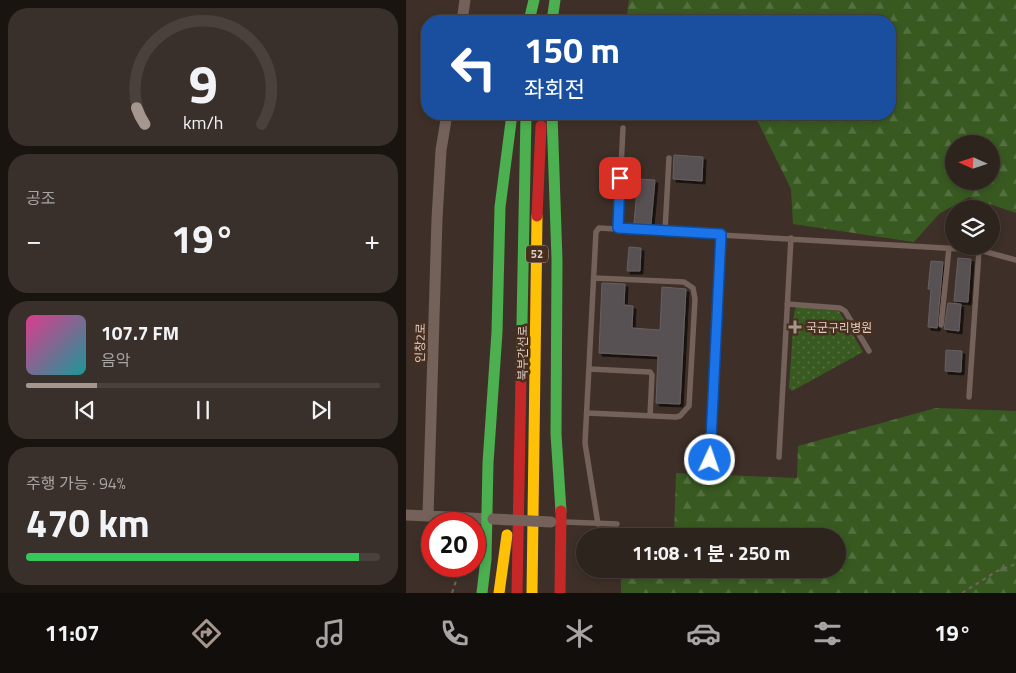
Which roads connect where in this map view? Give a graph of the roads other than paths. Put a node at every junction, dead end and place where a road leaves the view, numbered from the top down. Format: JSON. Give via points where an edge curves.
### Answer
{"nodes":[{"id":1,"x":465,"y":0,"type":"edge"},
{"id":2,"x":535,"y":0,"type":"edge"},
{"id":3,"x":555,"y":0,"type":"edge"},
{"id":4,"x":463,"y":15,"type":"edge"},
{"id":5,"x":530,"y":15,"type":"edge"},
{"id":6,"x":534,"y":15,"type":"edge"},
{"id":7,"x":553,"y":15,"type":"edge"},
{"id":8,"x":447,"y":120,"type":"edge"},
{"id":9,"x":511,"y":120,"type":"edge"},
{"id":10,"x":526,"y":120,"type":"edge"},
{"id":11,"x":542,"y":120,"type":"edge"},
{"id":12,"x":552,"y":120,"type":"edge"},
{"id":13,"x":623,"y":128,"type":"dead end"},
{"id":14,"x":670,"y":158,"type":"dead end"},
{"id":15,"x":618,"y":228,"type":"junction"},
{"id":16,"x":665,"y":231,"type":"junction"},
{"id":17,"x":721,"y":234,"type":"junction"},
{"id":18,"x":791,"y":238,"type":"junction"},
{"id":19,"x":945,"y":248,"type":"edge"},
{"id":20,"x":948,"y":255,"type":"edge"},
{"id":21,"x":979,"y":255,"type":"edge"},
{"id":22,"x":998,"y":255,"type":"edge"},
{"id":23,"x":1016,"y":260,"type":"edge"},
{"id":24,"x":594,"y":278,"type":"junction"},
{"id":25,"x":787,"y":304,"type":"junction"},
{"id":26,"x":941,"y":324,"type":"dead end"},
{"id":27,"x":869,"y":351,"type":"dead end"},
{"id":28,"x":589,"y":369,"type":"junction"},
{"id":29,"x":969,"y":397,"type":"dead end"},
{"id":30,"x":587,"y":412,"type":"junction"},
{"id":31,"x":520,"y":414,"type":"junction"},
{"id":32,"x":650,"y":416,"type":"junction"},
{"id":33,"x":779,"y":457,"type":"dead end"},
{"id":34,"x":710,"y":460,"type":"dead end"},
{"id":35,"x":428,"y":512,"type":"edge"},
{"id":36,"x":406,"y":515,"type":"edge"},
{"id":37,"x":421,"y":516,"type":"edge"},
{"id":38,"x":486,"y":519,"type":"edge"},
{"id":39,"x":490,"y":519,"type":"junction"},
{"id":40,"x":562,"y":522,"type":"junction"},
{"id":41,"x":598,"y":524,"type":"junction"},
{"id":42,"x":617,"y":524,"type":"dead end"},
{"id":43,"x":482,"y":593,"type":"edge"},
{"id":44,"x":499,"y":593,"type":"edge"},
{"id":45,"x":517,"y":593,"type":"edge"},
{"id":46,"x":532,"y":593,"type":"edge"},
{"id":47,"x":560,"y":593,"type":"edge"}],
"edges":[{"from":1,"to":4,"type":"street"},
{"from":2,"to":5,"type":"highway"},
{"from":2,"to":6,"type":"highway"},
{"from":3,"to":7,"type":"highway"},
{"from":8,"to":35,"type":"street","name":"인창2로","via":[[441,150],[437,219]]},
{"from":9,"to":39,"type":"highway","via":[[500,207]]},
{"from":10,"to":31,"type":"highway","name":"북부간선로","number":"52"},
{"from":11,"to":46,"type":"highway","name":"북부간선로","number":"52","via":[[537,186]]},
{"from":12,"to":40,"type":"highway","via":[[557,254],[556,434]]},
{"from":13,"to":15,"type":"lane"},
{"from":14,"to":16,"type":"lane"},
{"from":15,"to":16,"type":"lane"},
{"from":15,"to":24,"type":"lane","via":[[597,229]]},
{"from":16,"to":17,"type":"lane"},
{"from":17,"to":18,"type":"lane"},
{"from":17,"to":34,"type":"lane"},
{"from":18,"to":19,"type":"lane"},
{"from":18,"to":25,"type":"lane"},
{"from":20,"to":26,"type":"lane"},
{"from":21,"to":29,"type":"lane"},
{"from":22,"to":23,"type":"lane"},
{"from":24,"to":28,"type":"lane"},
{"from":24,"to":32,"type":"lane","via":[[684,282],[693,288],[689,408],[678,417]]},
{"from":25,"to":27,"type":"lane","via":[[843,309]]},
{"from":25,"to":33,"type":"lane"},
{"from":28,"to":30,"type":"lane"},
{"from":28,"to":32,"type":"lane","via":[[650,372]]},
{"from":30,"to":32,"type":"lane"},
{"from":30,"to":41,"type":"lane","via":[[586,452]]},
{"from":31,"to":44,"type":"highway"},
{"from":31,"to":45,"type":"highway","name":"북부간선로","number":"52"},
{"from":36,"to":37,"type":"street"},
{"from":38,"to":39,"type":"street"},
{"from":39,"to":40,"type":"street","bridge":true},
{"from":39,"to":43,"type":"highway"},
{"from":40,"to":41,"type":"lane"},
{"from":40,"to":47,"type":"highway"},
{"from":41,"to":42,"type":"lane"}]}
